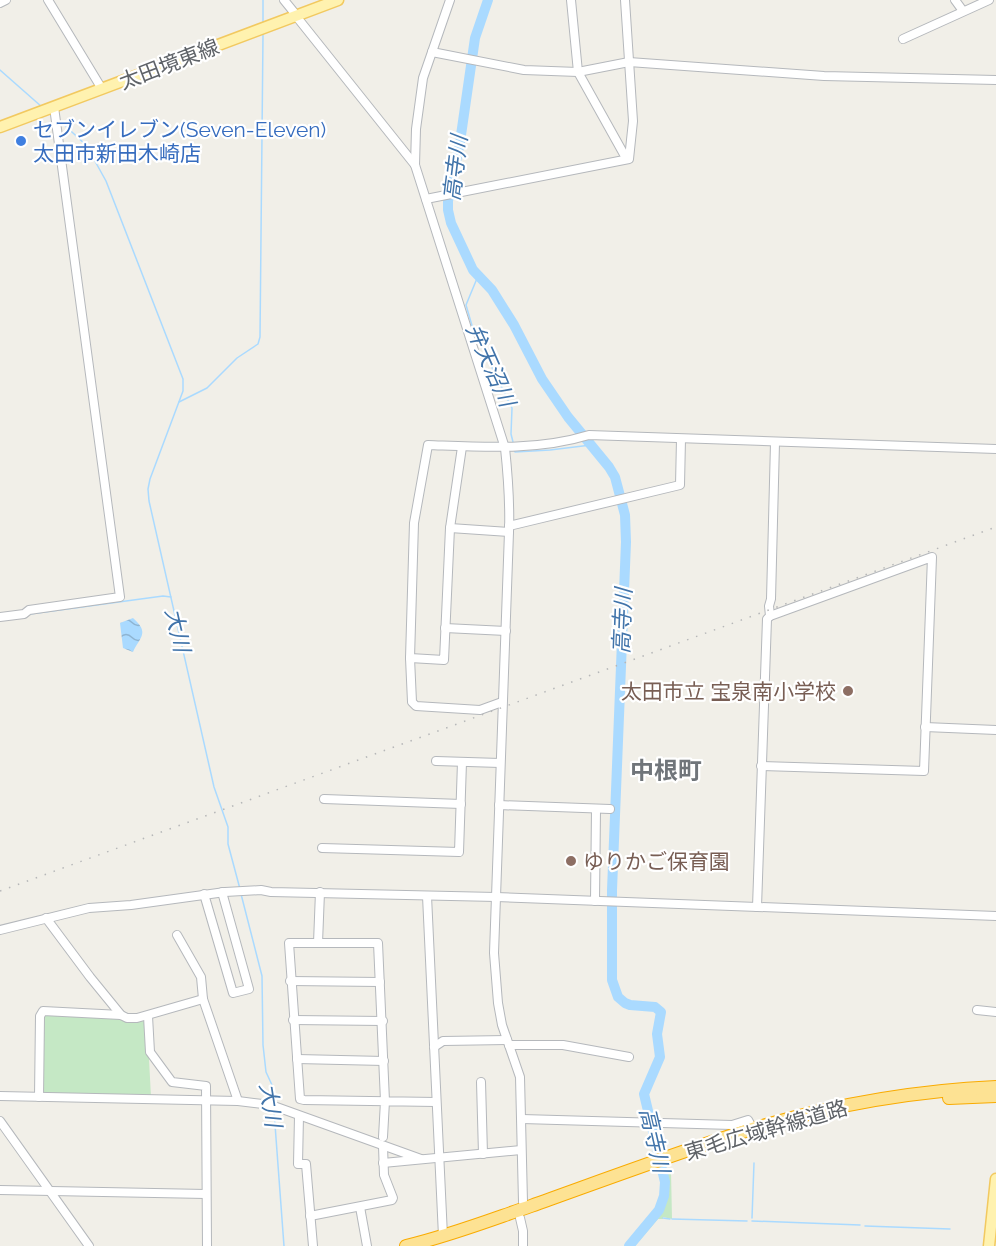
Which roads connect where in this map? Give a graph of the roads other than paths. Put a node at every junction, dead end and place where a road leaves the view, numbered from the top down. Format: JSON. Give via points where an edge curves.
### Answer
{"nodes":[{"id":1,"x":6,"y":0,"type":"edge"},
{"id":2,"x":48,"y":0,"type":"edge"},
{"id":3,"x":284,"y":0,"type":"edge"},
{"id":4,"x":338,"y":0,"type":"edge"},
{"id":5,"x":450,"y":0,"type":"edge"},
{"id":6,"x":571,"y":0,"type":"edge"},
{"id":7,"x":625,"y":0,"type":"edge"},
{"id":8,"x":955,"y":0,"type":"edge"},
{"id":9,"x":989,"y":0,"type":"edge"},
{"id":10,"x":0,"y":3,"type":"edge"},
{"id":11,"x":963,"y":11,"type":"junction"},
{"id":12,"x":297,"y":16,"type":"junction"},
{"id":13,"x":903,"y":39,"type":"dead end"},
{"id":14,"x":432,"y":52,"type":"junction"},
{"id":15,"x":629,"y":62,"type":"junction"},
{"id":16,"x":578,"y":72,"type":"junction"},
{"id":17,"x":996,"y":80,"type":"edge"},
{"id":18,"x":102,"y":90,"type":"junction"},
{"id":19,"x":50,"y":108,"type":"junction"},
{"id":20,"x":0,"y":127,"type":"edge"},
{"id":21,"x":626,"y":158,"type":"junction"},
{"id":22,"x":415,"y":165,"type":"junction"},
{"id":23,"x":426,"y":199,"type":"junction"},
{"id":24,"x":681,"y":439,"type":"junction"},
{"id":25,"x":775,"y":443,"type":"junction"},
{"id":26,"x":462,"y":447,"type":"junction"},
{"id":27,"x":505,"y":448,"type":"junction"},
{"id":28,"x":996,"y":449,"type":"edge"},
{"id":29,"x":450,"y":528,"type":"junction"},
{"id":30,"x":509,"y":529,"type":"junction"},
{"id":31,"x":770,"y":616,"type":"junction"},
{"id":32,"x":0,"y":617,"type":"edge"},
{"id":33,"x":445,"y":628,"type":"junction"},
{"id":34,"x":506,"y":631,"type":"junction"},
{"id":35,"x":410,"y":658,"type":"junction"},
{"id":36,"x":502,"y":702,"type":"junction"},
{"id":37,"x":926,"y":727,"type":"junction"},
{"id":38,"x":996,"y":730,"type":"edge"},
{"id":39,"x":436,"y":761,"type":"dead end"},
{"id":40,"x":462,"y":762,"type":"junction"},
{"id":41,"x":501,"y":763,"type":"junction"},
{"id":42,"x":761,"y":766,"type":"junction"},
{"id":43,"x":324,"y":799,"type":"dead end"},
{"id":44,"x":461,"y":804,"type":"junction"},
{"id":45,"x":499,"y":805,"type":"junction"},
{"id":46,"x":596,"y":808,"type":"junction"},
{"id":47,"x":610,"y":809,"type":"dead end"},
{"id":48,"x":322,"y":848,"type":"dead end"},
{"id":49,"x":222,"y":892,"type":"junction"},
{"id":50,"x":320,"y":892,"type":"junction"},
{"id":51,"x":204,"y":894,"type":"junction"},
{"id":52,"x":427,"y":896,"type":"junction"},
{"id":53,"x":496,"y":897,"type":"junction"},
{"id":54,"x":595,"y":901,"type":"junction"},
{"id":55,"x":757,"y":907,"type":"junction"},
{"id":56,"x":996,"y":916,"type":"edge"},
{"id":57,"x":46,"y":918,"type":"junction"},
{"id":58,"x":0,"y":930,"type":"edge"},
{"id":59,"x":177,"y":934,"type":"dead end"},
{"id":60,"x":318,"y":943,"type":"junction"},
{"id":61,"x":290,"y":981,"type":"junction"},
{"id":62,"x":380,"y":981,"type":"junction"},
{"id":63,"x":203,"y":999,"type":"junction"},
{"id":64,"x":977,"y":1011,"type":"dead end"},
{"id":65,"x":996,"y":1012,"type":"edge"},
{"id":66,"x":121,"y":1015,"type":"junction"},
{"id":67,"x":148,"y":1016,"type":"junction"},
{"id":68,"x":293,"y":1020,"type":"junction"},
{"id":69,"x":383,"y":1021,"type":"junction"},
{"id":70,"x":508,"y":1042,"type":"junction"},
{"id":71,"x":434,"y":1047,"type":"junction"},
{"id":72,"x":629,"y":1057,"type":"dead end"},
{"id":73,"x":297,"y":1059,"type":"junction"},
{"id":74,"x":384,"y":1061,"type":"junction"},
{"id":75,"x":481,"y":1082,"type":"dead end"},
{"id":76,"x":996,"y":1087,"type":"edge"},
{"id":77,"x":0,"y":1096,"type":"edge"},
{"id":78,"x":996,"y":1096,"type":"edge"},
{"id":79,"x":39,"y":1097,"type":"junction"},
{"id":80,"x":206,"y":1101,"type":"junction"},
{"id":81,"x":238,"y":1101,"type":"junction"},
{"id":82,"x":385,"y":1101,"type":"junction"},
{"id":83,"x":436,"y":1102,"type":"junction"},
{"id":84,"x":299,"y":1116,"type":"junction"},
{"id":85,"x":522,"y":1119,"type":"junction"},
{"id":86,"x":0,"y":1121,"type":"edge"},
{"id":87,"x":753,"y":1129,"type":"junction"},
{"id":88,"x":382,"y":1137,"type":"dead end"},
{"id":89,"x":383,"y":1146,"type":"junction"},
{"id":90,"x":521,"y":1150,"type":"junction"},
{"id":91,"x":483,"y":1154,"type":"junction"},
{"id":92,"x":439,"y":1158,"type":"junction"},
{"id":93,"x":421,"y":1159,"type":"junction"},
{"id":94,"x":383,"y":1163,"type":"junction"},
{"id":95,"x":662,"y":1164,"type":"junction"},
{"id":96,"x":996,"y":1179,"type":"edge"},
{"id":97,"x":0,"y":1190,"type":"edge"},
{"id":98,"x":50,"y":1191,"type":"junction"},
{"id":99,"x":206,"y":1194,"type":"junction"},
{"id":100,"x":360,"y":1207,"type":"junction"},
{"id":101,"x":522,"y":1213,"type":"junction"},
{"id":102,"x":310,"y":1216,"type":"junction"},
{"id":103,"x":441,"y":1243,"type":"edge"},
{"id":104,"x":89,"y":1246,"type":"edge"},
{"id":105,"x":207,"y":1246,"type":"edge"},
{"id":106,"x":313,"y":1246,"type":"edge"},
{"id":107,"x":367,"y":1246,"type":"edge"},
{"id":108,"x":406,"y":1246,"type":"edge"},
{"id":109,"x":523,"y":1246,"type":"edge"},
{"id":110,"x":989,"y":1246,"type":"edge"}],
"edges":[{"from":1,"to":10,"type":"street"},
{"from":2,"to":18,"type":"street"},
{"from":3,"to":12,"type":"street"},
{"from":4,"to":12,"type":"main road","name":"太田境東線"},
{"from":5,"to":14,"type":"street"},
{"from":6,"to":16,"type":"street"},
{"from":7,"to":15,"type":"street"},
{"from":8,"to":11,"type":"street"},
{"from":9,"to":11,"type":"street"},
{"from":11,"to":13,"type":"street"},
{"from":12,"to":18,"type":"main road","name":"太田境東線"},
{"from":12,"to":22,"type":"street"},
{"from":14,"to":16,"type":"street","via":[[524,70]]},
{"from":14,"to":22,"type":"street","via":[[423,78]]},
{"from":15,"to":16,"type":"street"},
{"from":15,"to":17,"type":"street","via":[[824,76]]},
{"from":15,"to":21,"type":"street","via":[[633,121],[629,159]]},
{"from":16,"to":21,"type":"street"},
{"from":18,"to":19,"type":"main road","name":"太田境東線"},
{"from":19,"to":20,"type":"main road","name":"太田境東線"},
{"from":19,"to":32,"type":"street","via":[[120,597]]},
{"from":21,"to":23,"type":"street"},
{"from":22,"to":23,"type":"street"},
{"from":23,"to":27,"type":"street"},
{"from":24,"to":25,"type":"street"},
{"from":24,"to":27,"type":"street","via":[[589,435],[568,442]]},
{"from":24,"to":30,"type":"street","via":[[680,485]]},
{"from":25,"to":28,"type":"street"},
{"from":25,"to":31,"type":"street"},
{"from":26,"to":27,"type":"street"},
{"from":26,"to":29,"type":"street"},
{"from":26,"to":35,"type":"street","via":[[428,446],[414,524]]},
{"from":27,"to":30,"type":"street"},
{"from":29,"to":30,"type":"street"},
{"from":29,"to":33,"type":"street"},
{"from":30,"to":34,"type":"street"},
{"from":31,"to":37,"type":"street","via":[[932,557]]},
{"from":31,"to":42,"type":"street"},
{"from":33,"to":34,"type":"street"},
{"from":33,"to":35,"type":"street","via":[[444,660]]},
{"from":34,"to":36,"type":"street"},
{"from":35,"to":36,"type":"street","via":[[412,702],[416,706],[480,710]]},
{"from":36,"to":41,"type":"street"},
{"from":37,"to":38,"type":"street"},
{"from":37,"to":42,"type":"street","via":[[924,771]]},
{"from":39,"to":40,"type":"street"},
{"from":40,"to":41,"type":"street"},
{"from":40,"to":44,"type":"street"},
{"from":41,"to":45,"type":"street"},
{"from":42,"to":55,"type":"street"},
{"from":43,"to":44,"type":"street"},
{"from":44,"to":48,"type":"street","via":[[459,852]]},
{"from":45,"to":46,"type":"street"},
{"from":45,"to":53,"type":"street"},
{"from":46,"to":47,"type":"street"},
{"from":46,"to":54,"type":"street"},
{"from":49,"to":50,"type":"street"},
{"from":49,"to":51,"type":"street"},
{"from":49,"to":51,"type":"street","via":[[249,989],[233,993]]},
{"from":50,"to":52,"type":"street"},
{"from":50,"to":60,"type":"street"},
{"from":51,"to":57,"type":"street","via":[[89,908]]},
{"from":52,"to":53,"type":"street"},
{"from":52,"to":71,"type":"street"},
{"from":53,"to":54,"type":"street"},
{"from":53,"to":70,"type":"street","via":[[494,953],[498,1003]]},
{"from":54,"to":55,"type":"street"},
{"from":55,"to":56,"type":"street"},
{"from":57,"to":58,"type":"street"},
{"from":57,"to":66,"type":"street"},
{"from":59,"to":63,"type":"street","via":[[201,977]]},
{"from":60,"to":61,"type":"street","via":[[289,943]]},
{"from":60,"to":62,"type":"street","via":[[378,943]]},
{"from":61,"to":62,"type":"street"},
{"from":61,"to":68,"type":"street"},
{"from":62,"to":69,"type":"street"},
{"from":63,"to":67,"type":"street"},
{"from":63,"to":81,"type":"street"},
{"from":64,"to":65,"type":"street"},
{"from":66,"to":67,"type":"street"},
{"from":66,"to":79,"type":"street","via":[[40,1012]]},
{"from":67,"to":80,"type":"street","via":[[150,1052],[172,1082],[206,1086]]},
{"from":68,"to":69,"type":"street"},
{"from":68,"to":73,"type":"street"},
{"from":69,"to":74,"type":"street"},
{"from":70,"to":71,"type":"street","via":[[443,1041]]},
{"from":70,"to":72,"type":"street","via":[[563,1045]]},
{"from":70,"to":85,"type":"street","via":[[520,1077]]},
{"from":71,"to":83,"type":"street"},
{"from":73,"to":74,"type":"street"},
{"from":73,"to":82,"type":"street","via":[[300,1099]]},
{"from":74,"to":82,"type":"street"},
{"from":75,"to":91,"type":"street"},
{"from":76,"to":87,"type":"highway","name":"東毛広域幹線道路","via":[[935,1091]]},
{"from":77,"to":79,"type":"street"},
{"from":78,"to":95,"type":"highway","name":"東毛広域幹線道路","via":[[936,1100],[837,1115]]},
{"from":79,"to":80,"type":"street"},
{"from":80,"to":81,"type":"street"},
{"from":80,"to":99,"type":"street"},
{"from":81,"to":84,"type":"street","via":[[271,1105]]},
{"from":82,"to":83,"type":"street"},
{"from":82,"to":88,"type":"street"},
{"from":83,"to":92,"type":"street"},
{"from":84,"to":89,"type":"street"},
{"from":84,"to":102,"type":"street","via":[[298,1164],[306,1164]]},
{"from":85,"to":87,"type":"street","via":[[732,1125],[748,1120]]},
{"from":85,"to":90,"type":"street"},
{"from":86,"to":98,"type":"street"},
{"from":87,"to":95,"type":"highway","name":"東毛広域幹線道路"},
{"from":89,"to":93,"type":"street"},
{"from":89,"to":94,"type":"street"},
{"from":90,"to":91,"type":"street"},
{"from":90,"to":101,"type":"street"},
{"from":91,"to":92,"type":"street"},
{"from":92,"to":93,"type":"street"},
{"from":92,"to":103,"type":"street"},
{"from":93,"to":94,"type":"street"},
{"from":94,"to":100,"type":"street","via":[[392,1200]]},
{"from":95,"to":101,"type":"highway","name":"東毛広域幹線道路"},
{"from":96,"to":110,"type":"main road"},
{"from":97,"to":98,"type":"street"},
{"from":98,"to":99,"type":"street"},
{"from":98,"to":104,"type":"street"},
{"from":99,"to":105,"type":"street"},
{"from":100,"to":102,"type":"street"},
{"from":100,"to":107,"type":"street"},
{"from":101,"to":103,"type":"highway","name":"東毛広域幹線道路"},
{"from":101,"to":109,"type":"street"},
{"from":102,"to":106,"type":"street"},
{"from":103,"to":108,"type":"highway","name":"東毛広域幹線道路"}]}
